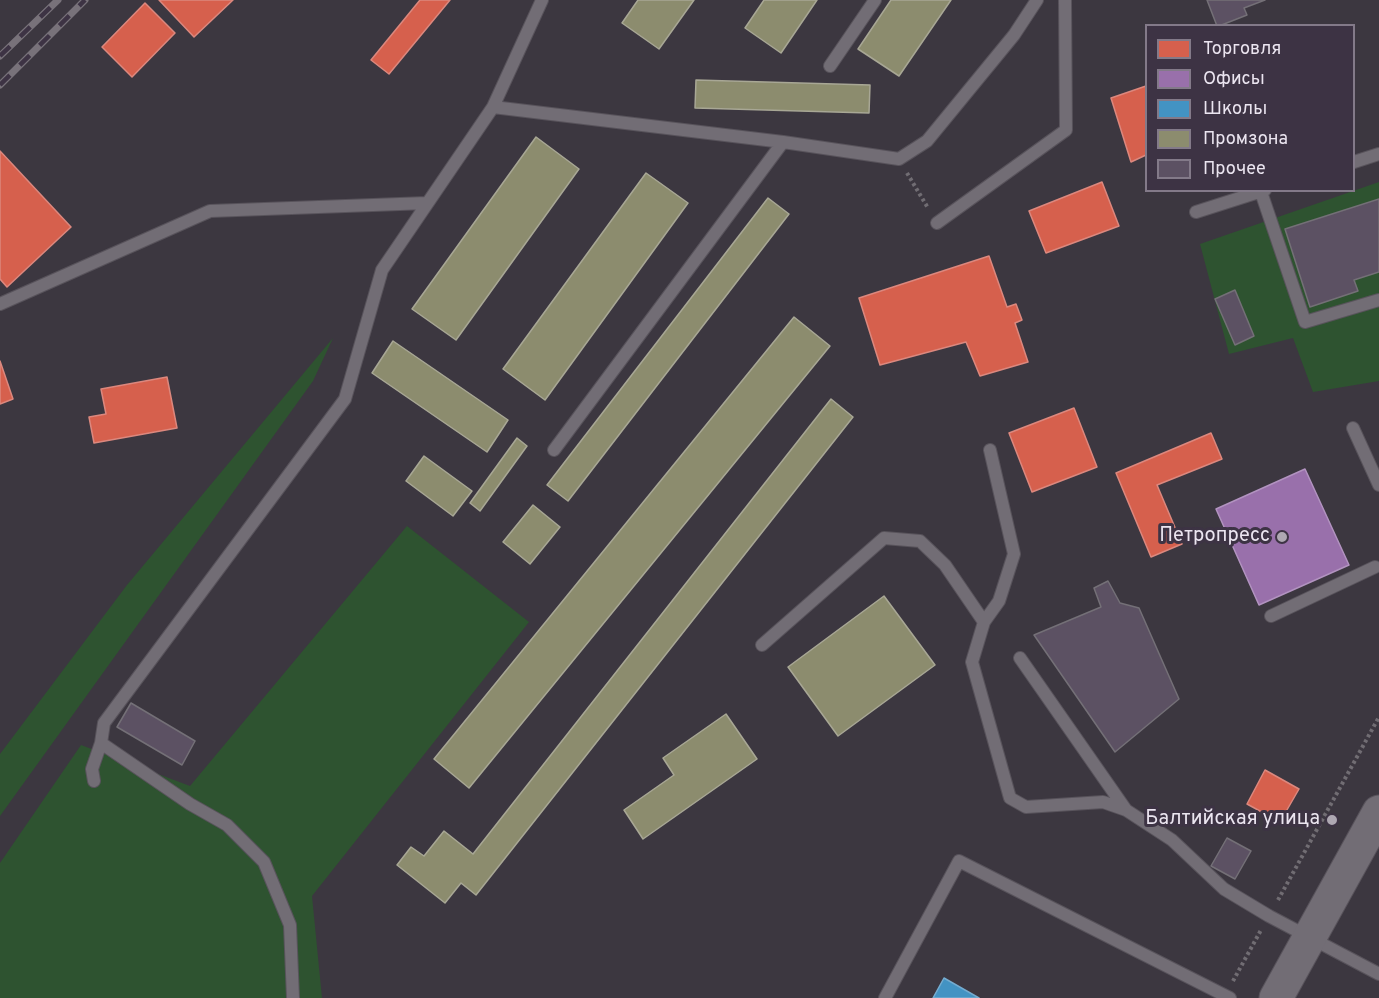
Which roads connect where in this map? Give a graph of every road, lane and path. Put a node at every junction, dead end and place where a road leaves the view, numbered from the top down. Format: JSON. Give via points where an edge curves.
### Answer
{"nodes":[{"id":1,"x":542,"y":0,"type":"edge"},
{"id":2,"x":875,"y":0,"type":"edge"},
{"id":3,"x":1037,"y":0,"type":"edge"},
{"id":4,"x":1065,"y":0,"type":"edge"},
{"id":5,"x":830,"y":66,"type":"dead end"},
{"id":6,"x":493,"y":107,"type":"junction"},
{"id":7,"x":783,"y":142,"type":"junction"},
{"id":8,"x":1379,"y":154,"type":"edge"},
{"id":9,"x":899,"y":159,"type":"junction"},
{"id":10,"x":1355,"y":161,"type":"edge"},
{"id":11,"x":1260,"y":192,"type":"edge"},
{"id":12,"x":1263,"y":192,"type":"edge"},
{"id":13,"x":427,"y":203,"type":"junction"},
{"id":14,"x":1196,"y":212,"type":"dead end"},
{"id":15,"x":937,"y":223,"type":"joint"},
{"id":16,"x":1379,"y":300,"type":"edge"},
{"id":17,"x":0,"y":304,"type":"edge"},
{"id":18,"x":1353,"y":428,"type":"dead end"},
{"id":19,"x":554,"y":450,"type":"dead end"},
{"id":20,"x":990,"y":450,"type":"dead end"},
{"id":21,"x":1379,"y":485,"type":"edge"},
{"id":22,"x":1378,"y":566,"type":"edge"},
{"id":23,"x":1271,"y":616,"type":"dead end"},
{"id":24,"x":984,"y":622,"type":"junction"},
{"id":25,"x":762,"y":645,"type":"dead end"},
{"id":26,"x":1020,"y":658,"type":"dead end"},
{"id":27,"x":1379,"y":717,"type":"edge"},
{"id":28,"x":101,"y":743,"type":"junction"},
{"id":29,"x":94,"y":781,"type":"dead end"},
{"id":30,"x":1126,"y":810,"type":"junction"},
{"id":31,"x":1379,"y":812,"type":"edge"},
{"id":32,"x":1269,"y":916,"type":"junction"},
{"id":33,"x":1309,"y":937,"type":"junction"},
{"id":34,"x":1379,"y":974,"type":"edge"},
{"id":35,"x":1228,"y":997,"type":"edge"},
{"id":36,"x":293,"y":998,"type":"edge"},
{"id":37,"x":885,"y":998,"type":"edge"},
{"id":38,"x":1276,"y":998,"type":"edge"}],
"edges":[{"from":1,"to":6,"type":"lane"},
{"from":2,"to":5,"type":"lane"},
{"from":3,"to":9,"type":"lane","via":[[1014,35],[927,141]]},
{"from":4,"to":15,"type":"lane","via":[[1066,130]]},
{"from":6,"to":7,"type":"lane"},
{"from":6,"to":13,"type":"lane"},
{"from":7,"to":9,"type":"lane"},
{"from":7,"to":19,"type":"lane"},
{"from":8,"to":10,"type":"lane"},
{"from":9,"to":15,"type":"path"},
{"from":11,"to":14,"type":"lane"},
{"from":12,"to":16,"type":"lane","via":[[1305,322]]},
{"from":13,"to":17,"type":"lane","via":[[210,211]]},
{"from":13,"to":28,"type":"lane","via":[[382,270],[345,399],[104,723]]},
{"from":18,"to":21,"type":"lane"},
{"from":20,"to":24,"type":"lane","via":[[1014,554],[999,601]]},
{"from":22,"to":23,"type":"lane"},
{"from":24,"to":25,"type":"lane","via":[[945,565],[920,541],[884,538]]},
{"from":24,"to":30,"type":"lane","via":[[972,662],[1010,798],[1026,807],[1103,802]]},
{"from":26,"to":30,"type":"lane"},
{"from":27,"to":32,"type":"path"},
{"from":28,"to":29,"type":"lane","via":[[92,769]]},
{"from":28,"to":36,"type":"lane","via":[[227,825],[264,862],[290,925]]},
{"from":30,"to":32,"type":"lane","via":[[1172,840],[1224,889]]},
{"from":31,"to":33,"type":"street"},
{"from":32,"to":33,"type":"lane"},
{"from":32,"to":35,"type":"path"},
{"from":33,"to":34,"type":"lane"},
{"from":33,"to":38,"type":"street"},
{"from":35,"to":37,"type":"lane","via":[[959,861]]}]}
